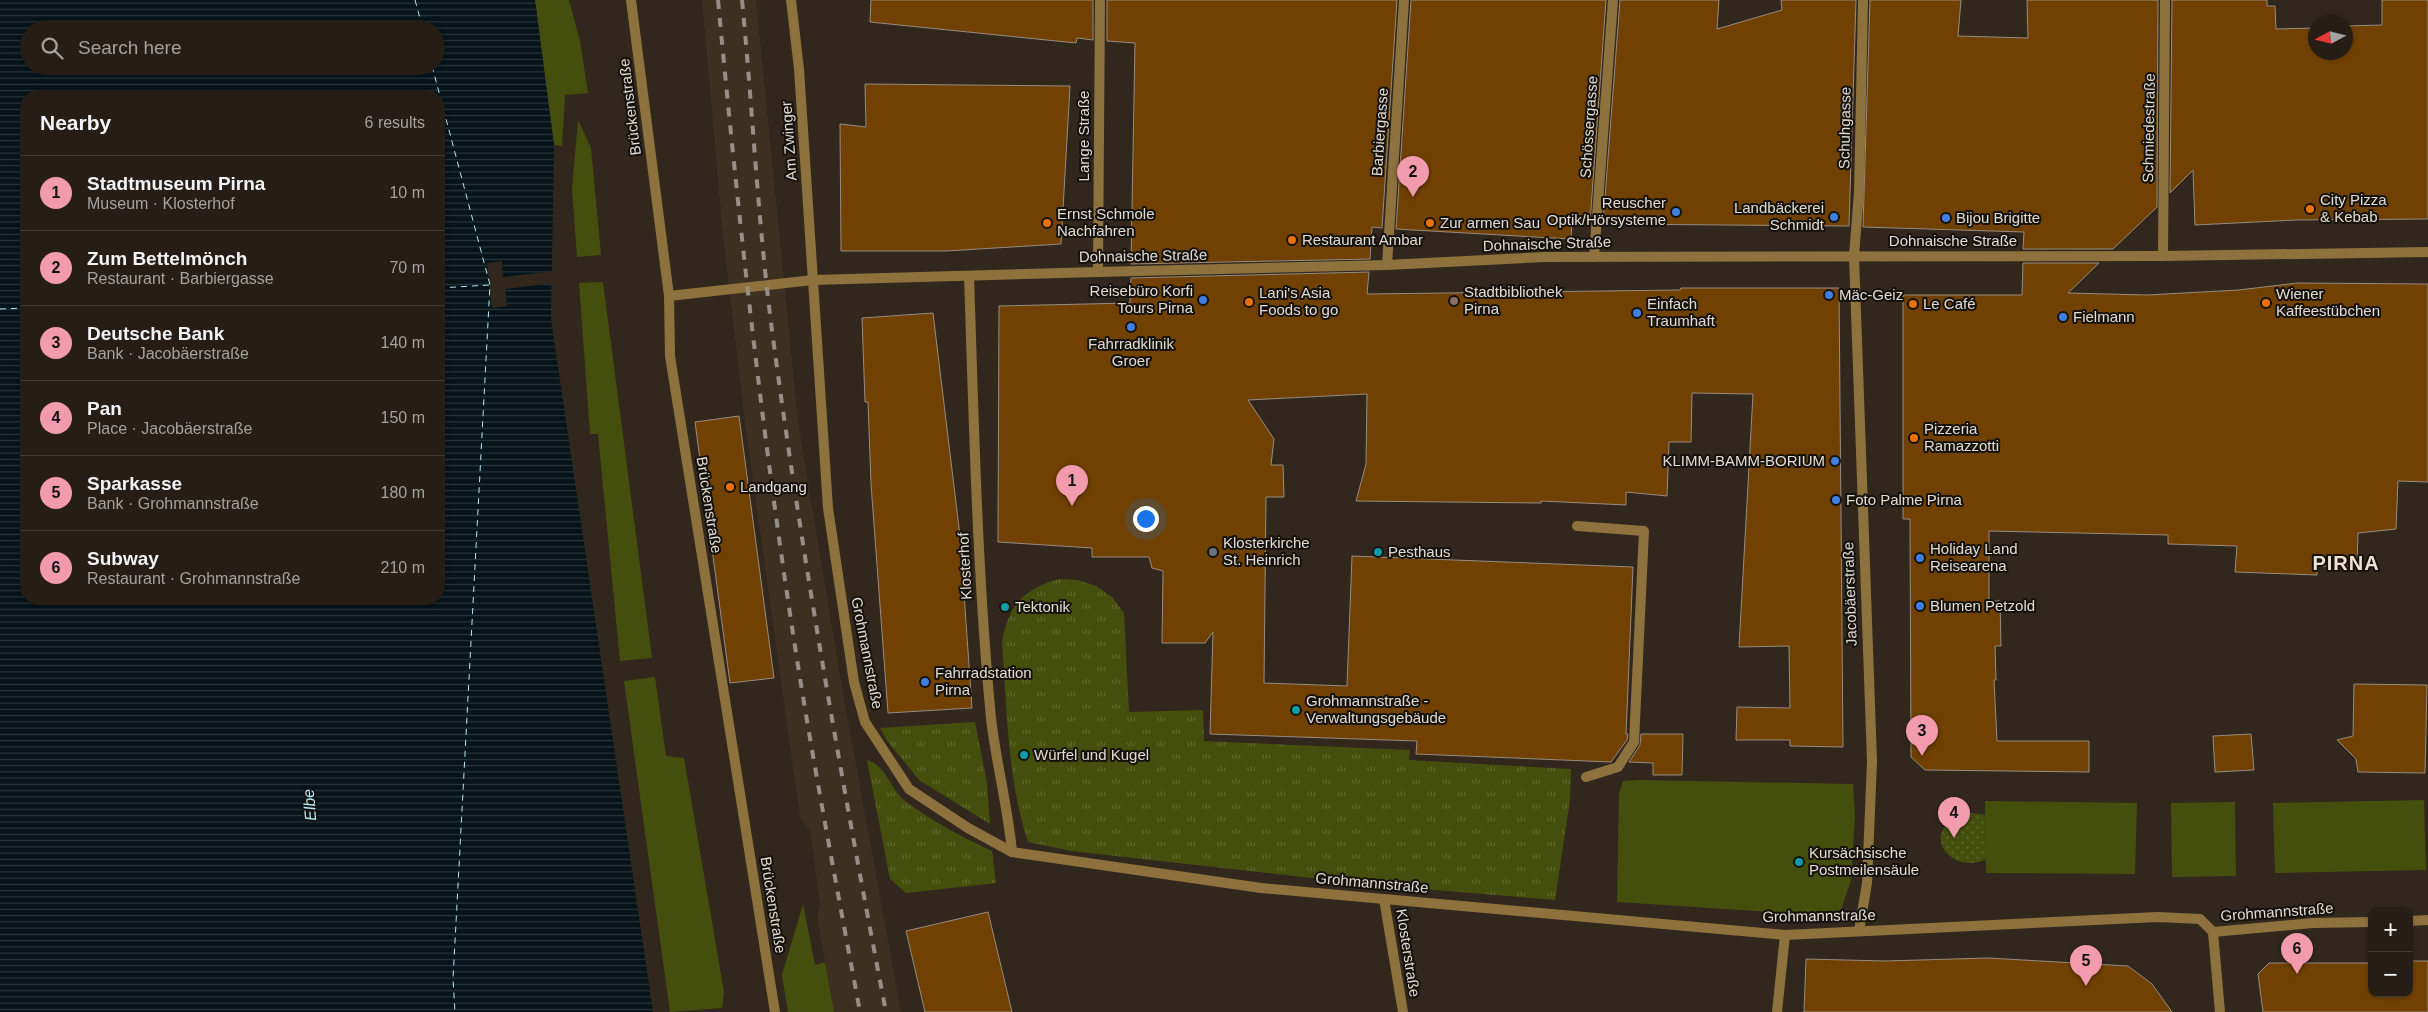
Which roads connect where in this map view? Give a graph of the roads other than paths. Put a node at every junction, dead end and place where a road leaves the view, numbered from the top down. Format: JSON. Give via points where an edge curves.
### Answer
{"nodes":[{"id":1,"x":631,"y":0,"type":"edge"},
{"id":2,"x":791,"y":0,"type":"edge"},
{"id":3,"x":1100,"y":0,"type":"edge"},
{"id":4,"x":1404,"y":0,"type":"edge"},
{"id":5,"x":1613,"y":0,"type":"edge"},
{"id":6,"x":1863,"y":0,"type":"edge"},
{"id":7,"x":2165,"y":0,"type":"edge"},
{"id":8,"x":2428,"y":252,"type":"edge"},
{"id":9,"x":1854,"y":256,"type":"junction"},
{"id":10,"x":2163,"y":256,"type":"junction"},
{"id":11,"x":1594,"y":257,"type":"junction"},
{"id":12,"x":1387,"y":265,"type":"junction"},
{"id":13,"x":1098,"y":272,"type":"junction"},
{"id":14,"x":969,"y":276,"type":"junction"},
{"id":15,"x":813,"y":280,"type":"junction"},
{"id":16,"x":669,"y":296,"type":"junction"},
{"id":17,"x":1577,"y":526,"type":"dead end"},
{"id":18,"x":1586,"y":777,"type":"dead end"},
{"id":19,"x":1012,"y":852,"type":"junction"},
{"id":20,"x":1384,"y":899,"type":"junction"},
{"id":21,"x":2428,"y":920,"type":"edge"},
{"id":22,"x":2413,"y":921,"type":"edge"},
{"id":23,"x":2368,"y":922,"type":"edge"},
{"id":24,"x":1859,"y":931,"type":"junction"},
{"id":25,"x":2213,"y":932,"type":"junction"},
{"id":26,"x":1784,"y":935,"type":"junction"},
{"id":27,"x":775,"y":1012,"type":"edge"},
{"id":28,"x":1403,"y":1012,"type":"edge"},
{"id":29,"x":1777,"y":1012,"type":"edge"},
{"id":30,"x":2220,"y":1012,"type":"edge"}],
"edges":[{"from":1,"to":16,"type":"street","name":"Brückenstraße"},
{"from":2,"to":15,"type":"street","name":"Am Zwinger"},
{"from":3,"to":13,"type":"street","name":"Lange Straße"},
{"from":4,"to":12,"type":"street","name":"Barbiergasse"},
{"from":5,"to":11,"type":"street","name":"Schössergasse"},
{"from":6,"to":9,"type":"street","name":"Schuhgasse","via":[[1859,192]]},
{"from":7,"to":10,"type":"street","name":"Schmiedestraße"},
{"from":8,"to":10,"type":"street","name":"Dohnaische Straße"},
{"from":9,"to":10,"type":"street","name":"Dohnaische Straße"},
{"from":9,"to":11,"type":"street","name":"Dohnaische Straße"},
{"from":9,"to":24,"type":"street","name":"Jacobäerstraße","via":[[1872,760],[1867,882]]},
{"from":11,"to":12,"type":"street","name":"Dohnaische Straße"},
{"from":12,"to":13,"type":"street","name":"Dohnaische Straße"},
{"from":13,"to":14,"type":"street","name":"Dohnaische Straße"},
{"from":14,"to":15,"type":"street","name":"Dohnaische Straße"},
{"from":14,"to":19,"type":"street","name":"Klosterhof","via":[[978,561],[991,720]]},
{"from":15,"to":16,"type":"street","name":"Dohnaische Straße"},
{"from":15,"to":19,"type":"street","name":"Grohmannstraße","via":[[828,508],[854,682],[865,722],[909,789]]},
{"from":16,"to":27,"type":"street","name":"Brückenstraße","via":[[670,356]]},
{"from":17,"to":18,"type":"street","via":[[1644,531],[1634,742],[1618,767]]},
{"from":19,"to":20,"type":"street","name":"Grohmannstraße","via":[[1176,878]]},
{"from":20,"to":26,"type":"street","name":"Grohmannstraße"},
{"from":20,"to":28,"type":"street","name":"Klosterstraße"},
{"from":21,"to":22,"type":"street"},
{"from":23,"to":25,"type":"street","name":"Grohmannstraße","via":[[2313,923]]},
{"from":24,"to":25,"type":"street","name":"Grohmannstraße","via":[[2158,917],[2200,919]]},
{"from":24,"to":26,"type":"street","name":"Grohmannstraße"},
{"from":25,"to":30,"type":"street"},
{"from":26,"to":29,"type":"street"}]}
